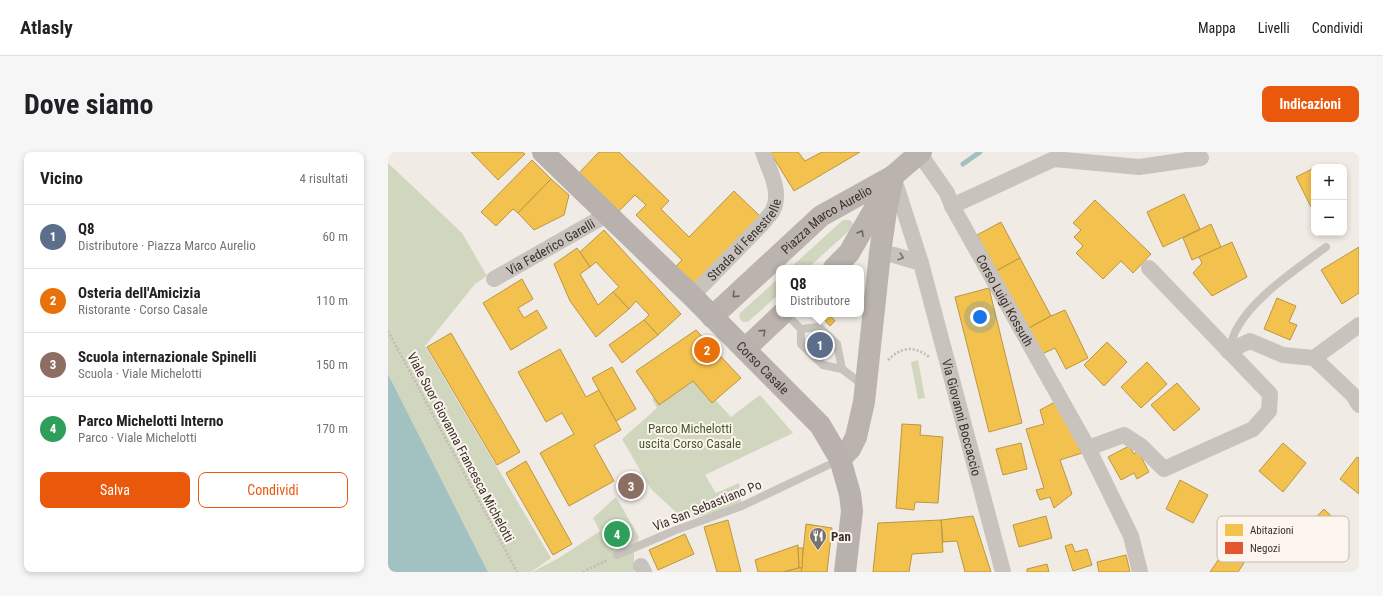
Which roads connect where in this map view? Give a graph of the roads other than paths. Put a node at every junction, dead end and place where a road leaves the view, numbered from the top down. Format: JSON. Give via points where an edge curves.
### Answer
{"nodes":[{"id":1,"x":543,"y":152,"type":"edge"},
{"id":2,"x":763,"y":152,"type":"edge"},
{"id":3,"x":920,"y":153,"type":"edge"},
{"id":4,"x":1201,"y":158,"type":"dead end"},
{"id":5,"x":893,"y":176,"type":"junction"},
{"id":6,"x":952,"y":206,"type":"junction"},
{"id":7,"x":608,"y":214,"type":"junction"},
{"id":8,"x":1326,"y":247,"type":"dead end"},
{"id":9,"x":880,"y":253,"type":"junction"},
{"id":10,"x":921,"y":264,"type":"junction"},
{"id":11,"x":837,"y":265,"type":"edge"},
{"id":12,"x":838,"y":265,"type":"edge"},
{"id":13,"x":1149,"y":268,"type":"dead end"},
{"id":14,"x":494,"y":279,"type":"dead end"},
{"id":15,"x":692,"y":296,"type":"junction"},
{"id":16,"x":712,"y":317,"type":"junction"},
{"id":17,"x":779,"y":317,"type":"edge"},
{"id":18,"x":789,"y":317,"type":"edge"},
{"id":19,"x":1359,"y":325,"type":"edge"},
{"id":20,"x":801,"y":329,"type":"junction"},
{"id":21,"x":745,"y":349,"type":"junction"},
{"id":22,"x":1228,"y":351,"type":"junction"},
{"id":23,"x":1314,"y":358,"type":"junction"},
{"id":24,"x":842,"y":369,"type":"junction"},
{"id":25,"x":866,"y":381,"type":"junction"},
{"id":26,"x":1359,"y":405,"type":"edge"},
{"id":27,"x":1088,"y":448,"type":"junction"},
{"id":28,"x":840,"y":459,"type":"junction"},
{"id":29,"x":617,"y":555,"type":"road end"},
{"id":30,"x":845,"y":572,"type":"edge"},
{"id":31,"x":1003,"y":572,"type":"edge"},
{"id":32,"x":1140,"y":572,"type":"edge"}],
"edges":[{"from":1,"to":7,"type":"main road","name":"Corso Casale"},
{"from":2,"to":15,"type":"street","name":"Strada di Fenestrelle","via":[[776,190],[777,200],[772,212]]},
{"from":3,"to":5,"type":"main road"},
{"from":3,"to":6,"type":"street","name":"Corso Luigi Kossuth"},
{"from":4,"to":6,"type":"street","via":[[1140,167],[1054,159]]},
{"from":5,"to":9,"type":"main road","name":"Piazza Marco Aurelio"},
{"from":5,"to":10,"type":"street","name":"Via Giovanni Boccaccio"},
{"from":11,"to":5,"type":"main road","name":"Piazza Marco Aurelio","one_way":true,"via":[[849,254]]},
{"from":5,"to":16,"type":"main road","name":"Piazza Marco Aurelio","one_way":true,"via":[[821,216]]},
{"from":6,"to":27,"type":"street","name":"Corso Luigi Kossuth"},
{"from":7,"to":14,"type":"street","name":"Via Federico Garelli"},
{"from":7,"to":15,"type":"main road","name":"Corso Casale"},
{"from":8,"to":22,"type":"lane","via":[[1260,300],[1240,324]]},
{"from":9,"to":10,"type":"street","one_way":true,"via":[[894,254]]},
{"from":9,"to":12,"type":"main road","name":"Piazza Marco Aurelio","via":[[866,254]]},
{"from":9,"to":25,"type":"main road","name":"Piazza Marco Aurelio"},
{"from":10,"to":31,"type":"street","name":"Via Giovanni Boccaccio"},
{"from":13,"to":22,"type":"street"},
{"from":15,"to":16,"type":"main road","name":"Corso Casale"},
{"from":16,"to":21,"type":"main road","name":"Corso Casale"},
{"from":21,"to":17,"type":"main road","one_way":true},
{"from":18,"to":20,"type":"lane"},
{"from":19,"to":23,"type":"street"},
{"from":20,"to":24,"type":"lane","via":[[801,344],[812,355],[823,365]]},
{"from":20,"to":24,"type":"lane","via":[[819,327],[837,344]]},
{"from":21,"to":28,"type":"main road","name":"Corso Casale","via":[[820,426]]},
{"from":22,"to":23,"type":"street","via":[[1250,341],[1282,355]]},
{"from":22,"to":27,"type":"street","via":[[1270,394],[1269,411],[1253,430],[1164,469],[1141,446],[1124,435]]},
{"from":23,"to":26,"type":"street","via":[[1353,395]]},
{"from":24,"to":25,"type":"lane"},
{"from":25,"to":28,"type":"main road","name":"Piazza Marco Aurelio","via":[[856,437],[850,450]]},
{"from":27,"to":32,"type":"street","name":"Corso Luigi Kossuth","via":[[1131,536]]},
{"from":28,"to":29,"type":"lane","name":"Via San Sebastiano Po","via":[[742,506]]},
{"from":28,"to":30,"type":"main road","name":"Corso Casale","via":[[852,511]]}]}
